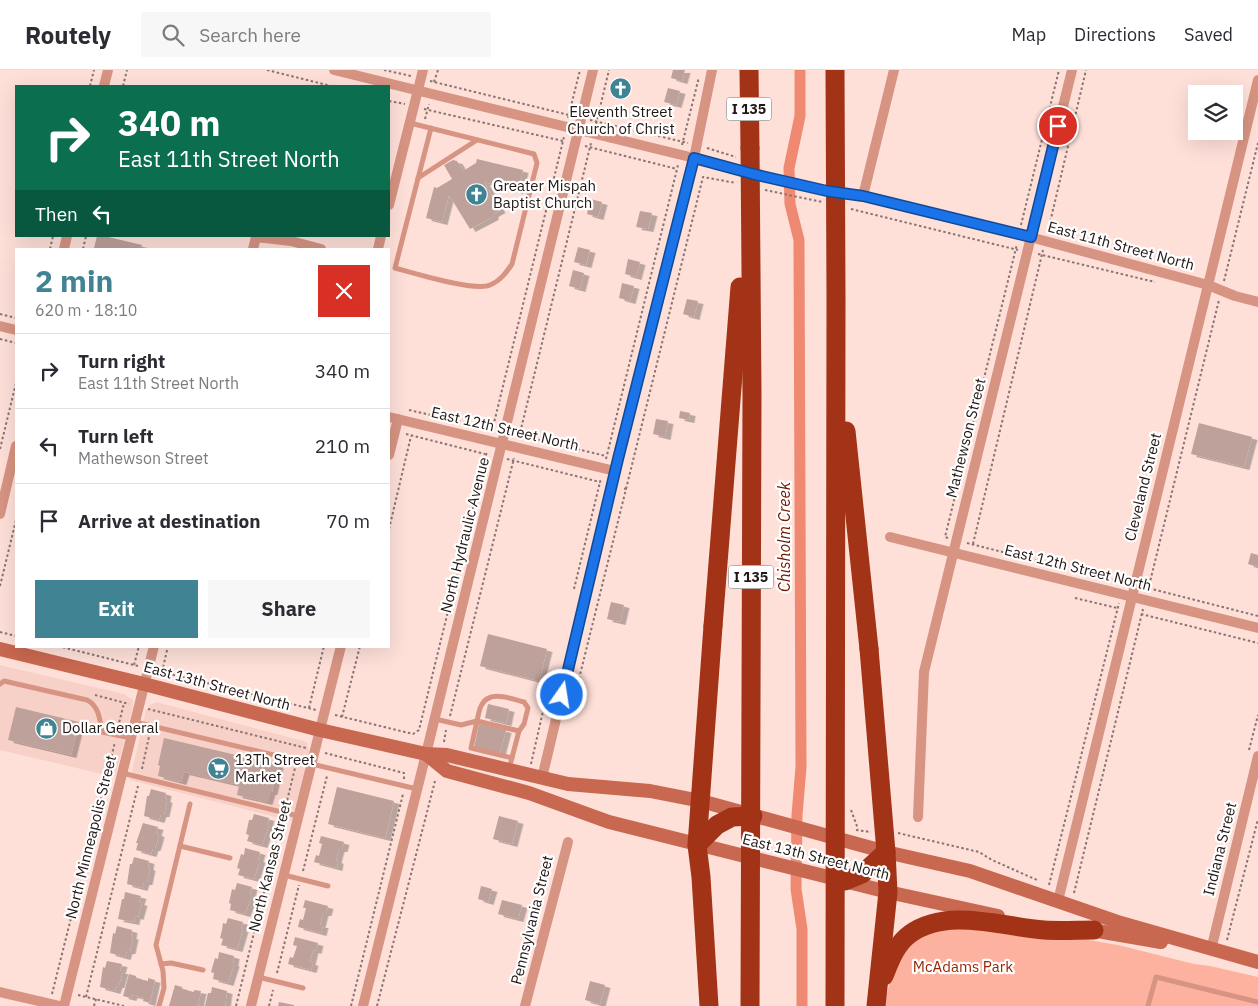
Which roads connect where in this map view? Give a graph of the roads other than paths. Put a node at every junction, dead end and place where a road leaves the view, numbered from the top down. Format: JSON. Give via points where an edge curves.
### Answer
{"nodes":[{"id":1,"x":108,"y":70,"type":"edge"},
{"id":2,"x":334,"y":70,"type":"edge"},
{"id":3,"x":423,"y":70,"type":"edge"},
{"id":4,"x":593,"y":70,"type":"edge"},
{"id":5,"x":712,"y":70,"type":"edge"},
{"id":6,"x":749,"y":70,"type":"edge"},
{"id":7,"x":835,"y":70,"type":"edge"},
{"id":8,"x":894,"y":70,"type":"edge"},
{"id":9,"x":1072,"y":70,"type":"edge"},
{"id":10,"x":1258,"y":80,"type":"edge"},
{"id":11,"x":104,"y":85,"type":"edge"},
{"id":12,"x":418,"y":90,"type":"junction"},
{"id":13,"x":410,"y":123,"type":"junction"},
{"id":14,"x":430,"y":128,"type":"junction"},
{"id":15,"x":578,"y":130,"type":"junction"},
{"id":16,"x":477,"y":140,"type":"junction"},
{"id":17,"x":750,"y":148,"type":"junction"},
{"id":18,"x":694,"y":158,"type":"junction"},
{"id":19,"x":418,"y":178,"type":"junction"},
{"id":20,"x":863,"y":196,"type":"junction"},
{"id":21,"x":390,"y":201,"type":"edge"},
{"id":22,"x":256,"y":237,"type":"edge"},
{"id":23,"x":1031,"y":237,"type":"junction"},
{"id":24,"x":317,"y":248,"type":"edge"},
{"id":25,"x":1208,"y":285,"type":"junction"},
{"id":26,"x":836,"y":298,"type":"junction"},
{"id":27,"x":1258,"y":302,"type":"edge"},
{"id":28,"x":0,"y":326,"type":"edge"},
{"id":29,"x":15,"y":330,"type":"edge"},
{"id":30,"x":393,"y":418,"type":"edge"},
{"id":31,"x":502,"y":444,"type":"junction"},
{"id":32,"x":390,"y":446,"type":"edge"},
{"id":33,"x":15,"y":450,"type":"edge"},
{"id":34,"x":615,"y":471,"type":"junction"},
{"id":35,"x":0,"y":514,"type":"edge"},
{"id":36,"x":890,"y":537,"type":"dead end"},
{"id":37,"x":953,"y":552,"type":"junction"},
{"id":38,"x":1131,"y":597,"type":"junction"},
{"id":39,"x":1258,"y":628,"type":"edge"},
{"id":40,"x":153,"y":648,"type":"edge"},
{"id":41,"x":340,"y":648,"type":"edge"},
{"id":42,"x":0,"y":649,"type":"edge"},
{"id":43,"x":0,"y":684,"type":"edge"},
{"id":44,"x":144,"y":684,"type":"junction"},
{"id":45,"x":435,"y":719,"type":"junction"},
{"id":46,"x":135,"y":722,"type":"junction"},
{"id":47,"x":477,"y":722,"type":"junction"},
{"id":48,"x":320,"y":730,"type":"junction"},
{"id":49,"x":519,"y":731,"type":"junction"},
{"id":50,"x":131,"y":738,"type":"junction"},
{"id":51,"x":426,"y":754,"type":"junction"},
{"id":52,"x":1258,"y":756,"type":"edge"},
{"id":53,"x":511,"y":763,"type":"junction"},
{"id":54,"x":312,"y":764,"type":"junction"},
{"id":55,"x":122,"y":773,"type":"junction"},
{"id":56,"x":543,"y":773,"type":"junction"},
{"id":57,"x":417,"y":789,"type":"junction"},
{"id":58,"x":701,"y":801,"type":"junction"},
{"id":59,"x":190,"y":804,"type":"dead end"},
{"id":60,"x":298,"y":816,"type":"junction"},
{"id":61,"x":754,"y":816,"type":"junction"},
{"id":62,"x":918,"y":818,"type":"dead end"},
{"id":63,"x":568,"y":842,"type":"dead end"},
{"id":64,"x":697,"y":845,"type":"junction"},
{"id":65,"x":180,"y":846,"type":"junction"},
{"id":66,"x":886,"y":852,"type":"junction"},
{"id":67,"x":230,"y":858,"type":"dead end"},
{"id":68,"x":284,"y":875,"type":"junction"},
{"id":69,"x":845,"y":881,"type":"junction"},
{"id":70,"x":328,"y":886,"type":"dead end"},
{"id":71,"x":888,"y":892,"type":"junction"},
{"id":72,"x":1059,"y":895,"type":"junction"},
{"id":73,"x":1094,"y":930,"type":"junction"},
{"id":74,"x":1212,"y":943,"type":"junction"},
{"id":75,"x":1258,"y":962,"type":"edge"},
{"id":76,"x":161,"y":964,"type":"junction"},
{"id":77,"x":203,"y":970,"type":"dead end"},
{"id":78,"x":258,"y":977,"type":"junction"},
{"id":79,"x":303,"y":988,"type":"dead end"},
{"id":80,"x":0,"y":992,"type":"edge"},
{"id":81,"x":876,"y":999,"type":"edge"},
{"id":82,"x":1258,"y":1002,"type":"edge"},
{"id":83,"x":60,"y":1006,"type":"edge"},
{"id":84,"x":64,"y":1006,"type":"edge"},
{"id":85,"x":159,"y":1006,"type":"edge"},
{"id":86,"x":251,"y":1006,"type":"edge"},
{"id":87,"x":363,"y":1006,"type":"edge"},
{"id":88,"x":525,"y":1006,"type":"edge"},
{"id":89,"x":709,"y":1006,"type":"edge"},
{"id":90,"x":750,"y":1006,"type":"edge"},
{"id":91,"x":835,"y":1006,"type":"edge"},
{"id":92,"x":1148,"y":1006,"type":"edge"}],
"edges":[{"from":1,"to":11,"type":"street"},
{"from":2,"to":12,"type":"street","name":"East 11th Street North"},
{"from":3,"to":12,"type":"street"},
{"from":4,"to":15,"type":"street","name":"North Hydraulic Avenue"},
{"from":5,"to":18,"type":"street"},
{"from":6,"to":17,"type":"highway","number":"I 135"},
{"from":7,"to":26,"type":"highway","bridge":true},
{"from":8,"to":20,"type":"street"},
{"from":9,"to":23,"type":"street","name":"Mathewson Street"},
{"from":10,"to":25,"type":"street","name":"Cleveland Street"},
{"from":12,"to":13,"type":"street"},
{"from":12,"to":15,"type":"street","name":"East 11th Street North"},
{"from":13,"to":14,"type":"lane"},
{"from":13,"to":21,"type":"street"},
{"from":14,"to":16,"type":"lane"},
{"from":14,"to":19,"type":"lane"},
{"from":15,"to":18,"type":"street","name":"East 11th Street North"},
{"from":15,"to":31,"type":"street","name":"North Hydraulic Avenue"},
{"from":16,"to":19,"type":"lane"},
{"from":16,"to":19,"type":"lane","via":[[534,154],[537,163],[512,264],[496,281],[488,286],[470,286],[395,268]]},
{"from":17,"to":58,"type":"highway","bridge":true},
{"from":17,"to":90,"type":"highway","number":"I 135","bridge":true},
{"from":18,"to":20,"type":"street","name":"East 11th Street North","via":[[827,191]]},
{"from":18,"to":34,"type":"street"},
{"from":20,"to":23,"type":"street","name":"East 11th Street North"},
{"from":22,"to":24,"type":"street"},
{"from":23,"to":25,"type":"street","name":"East 11th Street North"},
{"from":23,"to":37,"type":"street","name":"Mathewson Street"},
{"from":25,"to":27,"type":"street","name":"East 11th Street North"},
{"from":25,"to":38,"type":"street","name":"Cleveland Street"},
{"from":26,"to":66,"type":"highway","bridge":true,"via":[[841,393],[870,649]]},
{"from":26,"to":91,"type":"highway","bridge":true},
{"from":28,"to":29,"type":"street"},
{"from":30,"to":31,"type":"street","name":"East 12th Street North"},
{"from":30,"to":32,"type":"street"},
{"from":31,"to":34,"type":"street","name":"East 12th Street North"},
{"from":31,"to":45,"type":"street","name":"North Hydraulic Avenue"},
{"from":33,"to":35,"type":"street"},
{"from":34,"to":56,"type":"street"},
{"from":36,"to":37,"type":"street","name":"East 12th Street North"},
{"from":37,"to":38,"type":"street","name":"East 12th Street North"},
{"from":37,"to":62,"type":"street","name":"Mathewson Street","via":[[924,672]]},
{"from":38,"to":39,"type":"street","name":"East 12th Street North"},
{"from":38,"to":72,"type":"street","name":"Cleveland Street"},
{"from":40,"to":44,"type":"street","name":"North Minneapolis Street"},
{"from":41,"to":48,"type":"street","name":"North Kansas Street"},
{"from":42,"to":44,"type":"main road","name":"East 13th Street North"},
{"from":43,"to":50,"type":"lane","via":[[4,681],[92,703],[102,732]]},
{"from":44,"to":46,"type":"street","name":"North Minneapolis Street"},
{"from":44,"to":48,"type":"main road","name":"East 13th Street North"},
{"from":45,"to":47,"type":"lane","via":[[462,725]]},
{"from":45,"to":51,"type":"street","name":"North Hydraulic Avenue"},
{"from":46,"to":50,"type":"street","name":"North Minneapolis Street"},
{"from":46,"to":54,"type":"lane"},
{"from":47,"to":49,"type":"lane"},
{"from":47,"to":49,"type":"lane","via":[[481,705],[489,697],[524,702],[527,705],[524,724]]},
{"from":47,"to":53,"type":"lane","via":[[471,748]]},
{"from":48,"to":51,"type":"main road","name":"East 13th Street North"},
{"from":48,"to":54,"type":"street","name":"North Kansas Street"},
{"from":49,"to":53,"type":"lane"},
{"from":50,"to":55,"type":"street","name":"North Minneapolis Street"},
{"from":51,"to":53,"type":"main road","name":"East 13th Street North"},
{"from":51,"to":57,"type":"street","name":"North Hydraulic Avenue"},
{"from":51,"to":64,"type":"main road","name":"East 13th Street North","via":[[448,771],[529,793],[609,822]]},
{"from":52,"to":74,"type":"street","name":"Indiana Street"},
{"from":53,"to":56,"type":"main road","name":"East 13th Street North"},
{"from":54,"to":57,"type":"lane"},
{"from":54,"to":60,"type":"street","name":"North Kansas Street"},
{"from":55,"to":60,"type":"lane"},
{"from":55,"to":84,"type":"street","name":"North Minneapolis Street"},
{"from":56,"to":58,"type":"main road","name":"East 13th Street North","via":[[568,784],[650,791]]},
{"from":57,"to":87,"type":"street","name":"North Hydraulic Avenue"},
{"from":58,"to":61,"type":"main road","name":"East 13th Street North"},
{"from":58,"to":64,"type":"highway"},
{"from":59,"to":65,"type":"lane"},
{"from":60,"to":68,"type":"street","name":"North Kansas Street"},
{"from":61,"to":64,"type":"highway","via":[[732,817],[717,825]]},
{"from":61,"to":66,"type":"main road","name":"East 13th Street North"},
{"from":63,"to":88,"type":"street","name":"Pennsylvania Street"},
{"from":64,"to":69,"type":"main road","name":"East 13th Street North"},
{"from":64,"to":89,"type":"highway"},
{"from":65,"to":67,"type":"lane"},
{"from":65,"to":76,"type":"lane","via":[[156,945]]},
{"from":66,"to":69,"type":"highway","via":[[862,874]]},
{"from":66,"to":71,"type":"highway"},
{"from":66,"to":72,"type":"main road","name":"East 13th Street North"},
{"from":68,"to":70,"type":"lane"},
{"from":68,"to":78,"type":"street","name":"North Kansas Street"},
{"from":69,"to":71,"type":"main road","name":"East 13th Street North"},
{"from":71,"to":73,"type":"main road","name":"East 13th Street North","via":[[1000,916]]},
{"from":71,"to":81,"type":"highway"},
{"from":72,"to":74,"type":"main road","name":"East 13th Street North","via":[[1120,923]]},
{"from":73,"to":74,"type":"main road","name":"East 13th Street North","via":[[1130,938]]},
{"from":73,"to":81,"type":"highway","via":[[1045,930],[959,920],[932,924],[910,934],[896,948]]},
{"from":74,"to":75,"type":"main road","name":"East 13th Street North"},
{"from":76,"to":77,"type":"lane"},
{"from":76,"to":85,"type":"lane","via":[[164,988]]},
{"from":78,"to":79,"type":"lane"},
{"from":78,"to":86,"type":"street","name":"North Kansas Street"},
{"from":80,"to":83,"type":"street"},
{"from":82,"to":92,"type":"lane","via":[[1156,977]]}]}
